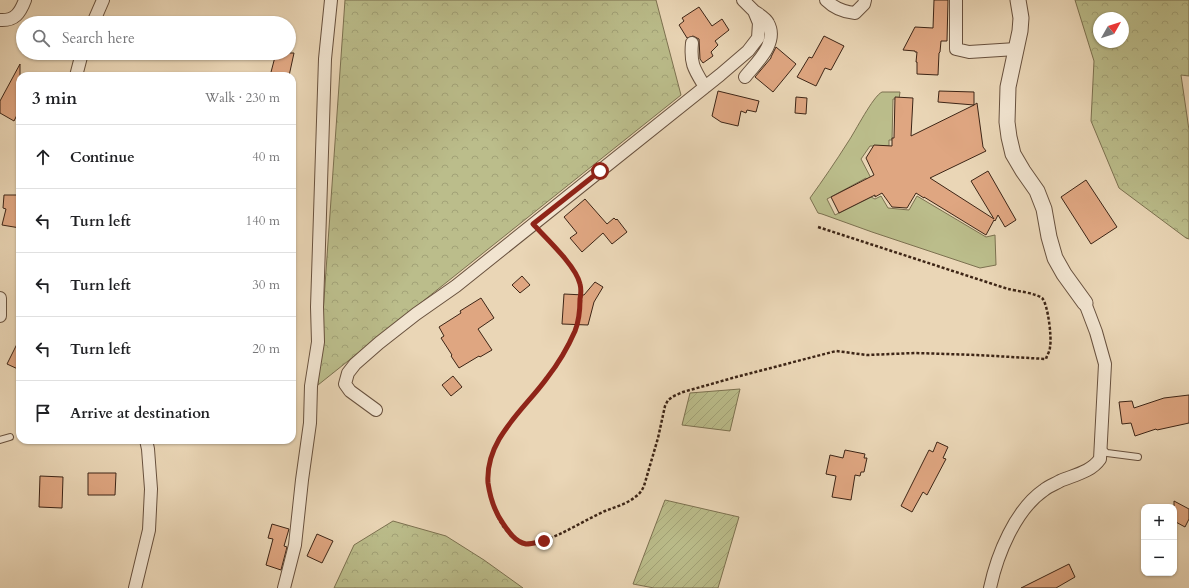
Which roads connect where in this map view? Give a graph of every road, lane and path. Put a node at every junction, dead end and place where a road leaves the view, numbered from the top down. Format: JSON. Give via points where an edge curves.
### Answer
{"nodes":[{"id":1,"x":25,"y":0,"type":"edge"},
{"id":2,"x":103,"y":0,"type":"edge"},
{"id":3,"x":331,"y":0,"type":"edge"},
{"id":4,"x":743,"y":0,"type":"edge"},
{"id":5,"x":826,"y":0,"type":"edge"},
{"id":6,"x":865,"y":0,"type":"edge"},
{"id":7,"x":956,"y":0,"type":"edge"},
{"id":8,"x":1018,"y":0,"type":"edge"},
{"id":9,"x":754,"y":11,"type":"junction"},
{"id":10,"x":96,"y":16,"type":"edge"},
{"id":11,"x":0,"y":20,"type":"edge"},
{"id":12,"x":692,"y":43,"type":"dead end"},
{"id":13,"x":1016,"y":49,"type":"junction"},
{"id":14,"x":80,"y":60,"type":"edge"},
{"id":15,"x":77,"y":72,"type":"edge"},
{"id":16,"x":745,"y":78,"type":"dead end"},
{"id":17,"x":705,"y":87,"type":"junction"},
{"id":18,"x":533,"y":224,"type":"junction"},
{"id":19,"x":818,"y":227,"type":"dead end"},
{"id":20,"x":0,"y":298,"type":"edge"},
{"id":21,"x":1084,"y":303,"type":"joint"},
{"id":22,"x":0,"y":316,"type":"edge"},
{"id":23,"x":376,"y":410,"type":"dead end"},
{"id":24,"x":10,"y":437,"type":"dead end"},
{"id":25,"x":0,"y":440,"type":"edge"},
{"id":26,"x":147,"y":444,"type":"edge"},
{"id":27,"x":1101,"y":448,"type":"junction"},
{"id":28,"x":1138,"y":457,"type":"dead end"},
{"id":29,"x":135,"y":588,"type":"edge"},
{"id":30,"x":284,"y":588,"type":"edge"},
{"id":31,"x":990,"y":588,"type":"edge"}],
"edges":[{"from":1,"to":11,"type":"street","via":[[14,18]]},
{"from":2,"to":10,"type":"street"},
{"from":3,"to":30,"type":"street","via":[[325,59],[318,342],[311,386],[310,423],[295,546]]},
{"from":4,"to":9,"type":"street"},
{"from":5,"to":6,"type":"street","via":[[846,12],[855,13]]},
{"from":7,"to":13,"type":"street","via":[[956,49],[969,52]]},
{"from":8,"to":13,"type":"street","via":[[1021,18]]},
{"from":9,"to":16,"type":"street","via":[[768,21],[771,37],[769,45]]},
{"from":9,"to":17,"type":"street","via":[[759,23],[758,38],[748,51]]},
{"from":12,"to":17,"type":"street","via":[[693,65]]},
{"from":13,"to":21,"type":"street","via":[[1008,87],[1007,122],[1013,154],[1044,209],[1054,258]]},
{"from":14,"to":15,"type":"street"},
{"from":17,"to":18,"type":"street"},
{"from":18,"to":19,"type":"path","via":[[576,274],[580,284],[580,298],[575,331],[561,358],[503,432],[492,452],[488,472],[489,492],[496,513],[509,533],[527,544],[544,541],[636,497],[644,486],[665,406],[668,400],[683,392],[836,351],[867,355],[915,353],[1046,359],[1051,346],[1050,330],[1046,303],[1037,295],[1008,289]]},
{"from":18,"to":23,"type":"street","via":[[355,364],[348,373],[345,384],[350,391]]},
{"from":20,"to":22,"type":"street"},
{"from":21,"to":27,"type":"street","via":[[1105,364]]},
{"from":24,"to":25,"type":"lane"},
{"from":26,"to":29,"type":"street","via":[[151,489],[149,530]]},
{"from":27,"to":28,"type":"lane","via":[[1107,453]]},
{"from":27,"to":31,"type":"street","via":[[1100,459],[1090,469],[1044,489],[1023,511],[1002,547]]}]}
